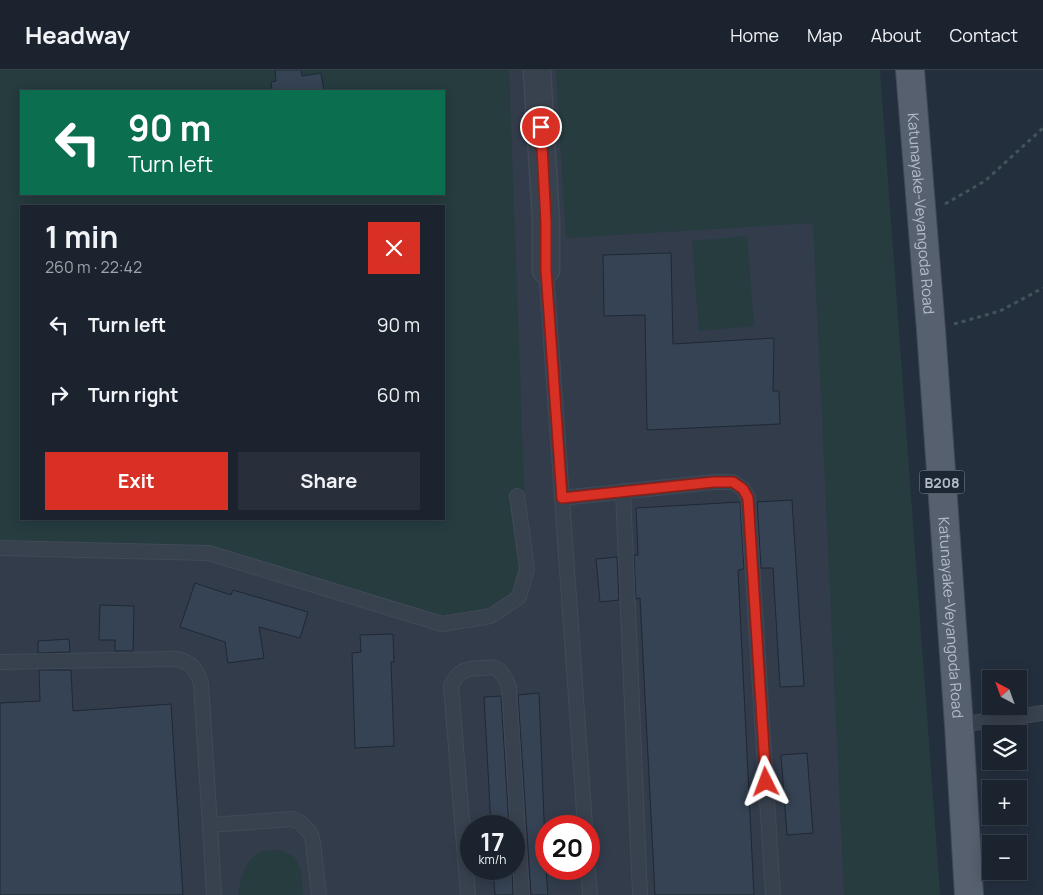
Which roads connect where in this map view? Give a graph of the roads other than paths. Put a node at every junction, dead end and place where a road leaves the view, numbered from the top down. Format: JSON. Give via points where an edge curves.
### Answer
{"nodes":[{"id":1,"x":537,"y":70,"type":"edge"},
{"id":2,"x":910,"y":70,"type":"edge"},
{"id":3,"x":546,"y":270,"type":"joint"},
{"id":4,"x":623,"y":491,"type":"junction"},
{"id":5,"x":517,"y":496,"type":"dead end"},
{"id":6,"x":562,"y":498,"type":"junction"},
{"id":7,"x":0,"y":548,"type":"edge"},
{"id":8,"x":0,"y":662,"type":"edge"},
{"id":9,"x":1043,"y":713,"type":"edge"},
{"id":10,"x":959,"y":725,"type":"junction"},
{"id":11,"x":584,"y":815,"type":"edge"},
{"id":12,"x":210,"y":825,"type":"junction"},
{"id":13,"x":589,"y":880,"type":"edge"},
{"id":14,"x":214,"y":895,"type":"edge"},
{"id":15,"x":319,"y":895,"type":"edge"},
{"id":16,"x":468,"y":895,"type":"edge"},
{"id":17,"x":522,"y":895,"type":"edge"},
{"id":18,"x":590,"y":895,"type":"edge"},
{"id":19,"x":640,"y":895,"type":"edge"},
{"id":20,"x":773,"y":895,"type":"edge"},
{"id":21,"x":969,"y":895,"type":"edge"}],
"edges":[{"from":1,"to":3,"type":"street"},
{"from":2,"to":10,"type":"main road","name":"Katunayake-Veyangoda Road","number":"B208"},
{"from":3,"to":6,"type":"lane"},
{"from":4,"to":6,"type":"lane"},
{"from":4,"to":19,"type":"lane"},
{"from":4,"to":20,"type":"lane","via":[[733,482],[743,489],[748,498]]},
{"from":5,"to":7,"type":"lane","via":[[528,569],[519,597],[491,616],[442,624],[209,553]]},
{"from":6,"to":11,"type":"lane"},
{"from":8,"to":12,"type":"lane","via":[[175,659],[192,666],[198,672],[201,684]]},
{"from":9,"to":10,"type":"lane"},
{"from":10,"to":21,"type":"main road","name":"Katunayake-Veyangoda Road","number":"B208"},
{"from":12,"to":14,"type":"lane"},
{"from":12,"to":15,"type":"lane","via":[[293,819],[300,822],[313,843]]},
{"from":13,"to":18,"type":"lane"},
{"from":16,"to":17,"type":"lane","via":[[451,686],[464,670],[494,668],[505,677],[509,687]]}]}
